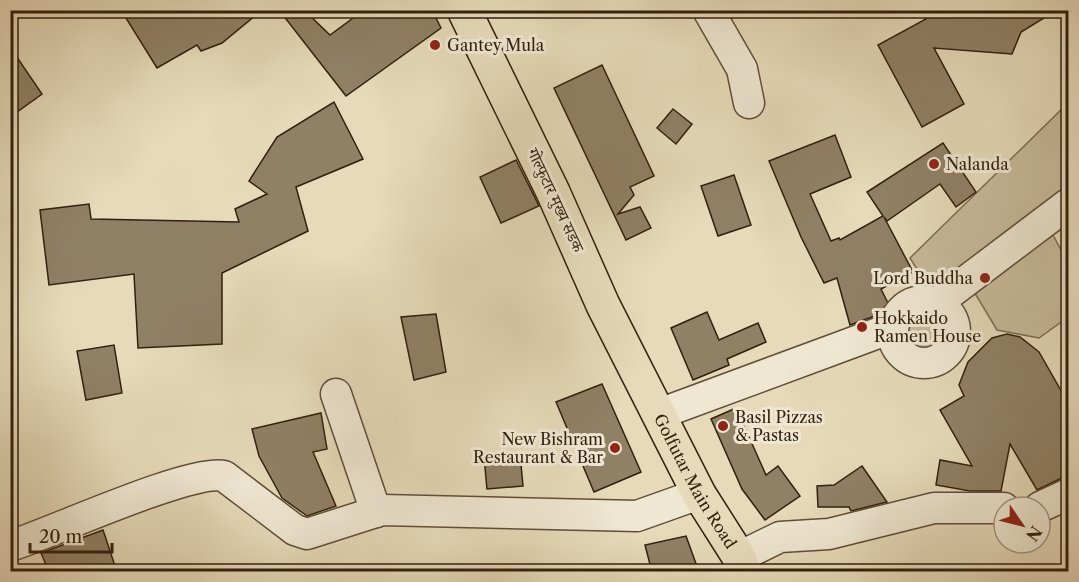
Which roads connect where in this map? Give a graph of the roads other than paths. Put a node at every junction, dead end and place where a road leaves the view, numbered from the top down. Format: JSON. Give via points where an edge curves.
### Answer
{"nodes":[{"id":1,"x":464,"y":10,"type":"edge"},
{"id":2,"x":708,"y":10,"type":"edge"},
{"id":3,"x":750,"y":103,"type":"dead end"},
{"id":4,"x":1068,"y":204,"type":"edge"},
{"id":5,"x":937,"y":303,"type":"junction"},
{"id":6,"x":892,"y":333,"type":"junction"},
{"id":7,"x":336,"y":394,"type":"dead end"},
{"id":8,"x":653,"y":402,"type":"junction"},
{"id":9,"x":699,"y":494,"type":"junction"},
{"id":10,"x":1068,"y":494,"type":"edge"},
{"id":11,"x":1052,"y":501,"type":"edge"},
{"id":12,"x":992,"y":508,"type":"edge"},
{"id":13,"x":376,"y":512,"type":"junction"},
{"id":14,"x":10,"y":546,"type":"edge"},
{"id":15,"x":741,"y":564,"type":"edge"}],
"edges":[{"from":1,"to":8,"type":"main road","name":"गोल्फुटार मुख्य सडक"},
{"from":2,"to":3,"type":"street","via":[[742,69]]},
{"from":4,"to":5,"type":"street"},
{"from":5,"to":6,"type":"street","via":[[927,300],[907,305],[899,312]]},
{"from":5,"to":6,"type":"street","via":[[946,309],[955,327],[951,347],[937,361],[916,363],[907,358],[894,343]]},
{"from":6,"to":8,"type":"street","via":[[878,333]]},
{"from":7,"to":13,"type":"street"},
{"from":8,"to":9,"type":"main road","name":"Golfutar Main Road"},
{"from":9,"to":13,"type":"street","via":[[637,516]]},
{"from":9,"to":15,"type":"main road","name":"Golfutar Main Road"},
{"from":10,"to":11,"type":"street"},
{"from":12,"to":15,"type":"street","via":[[934,508],[829,534],[780,537]]},
{"from":13,"to":14,"type":"street","via":[[307,534],[295,530],[224,476],[214,473],[168,486]]}]}
